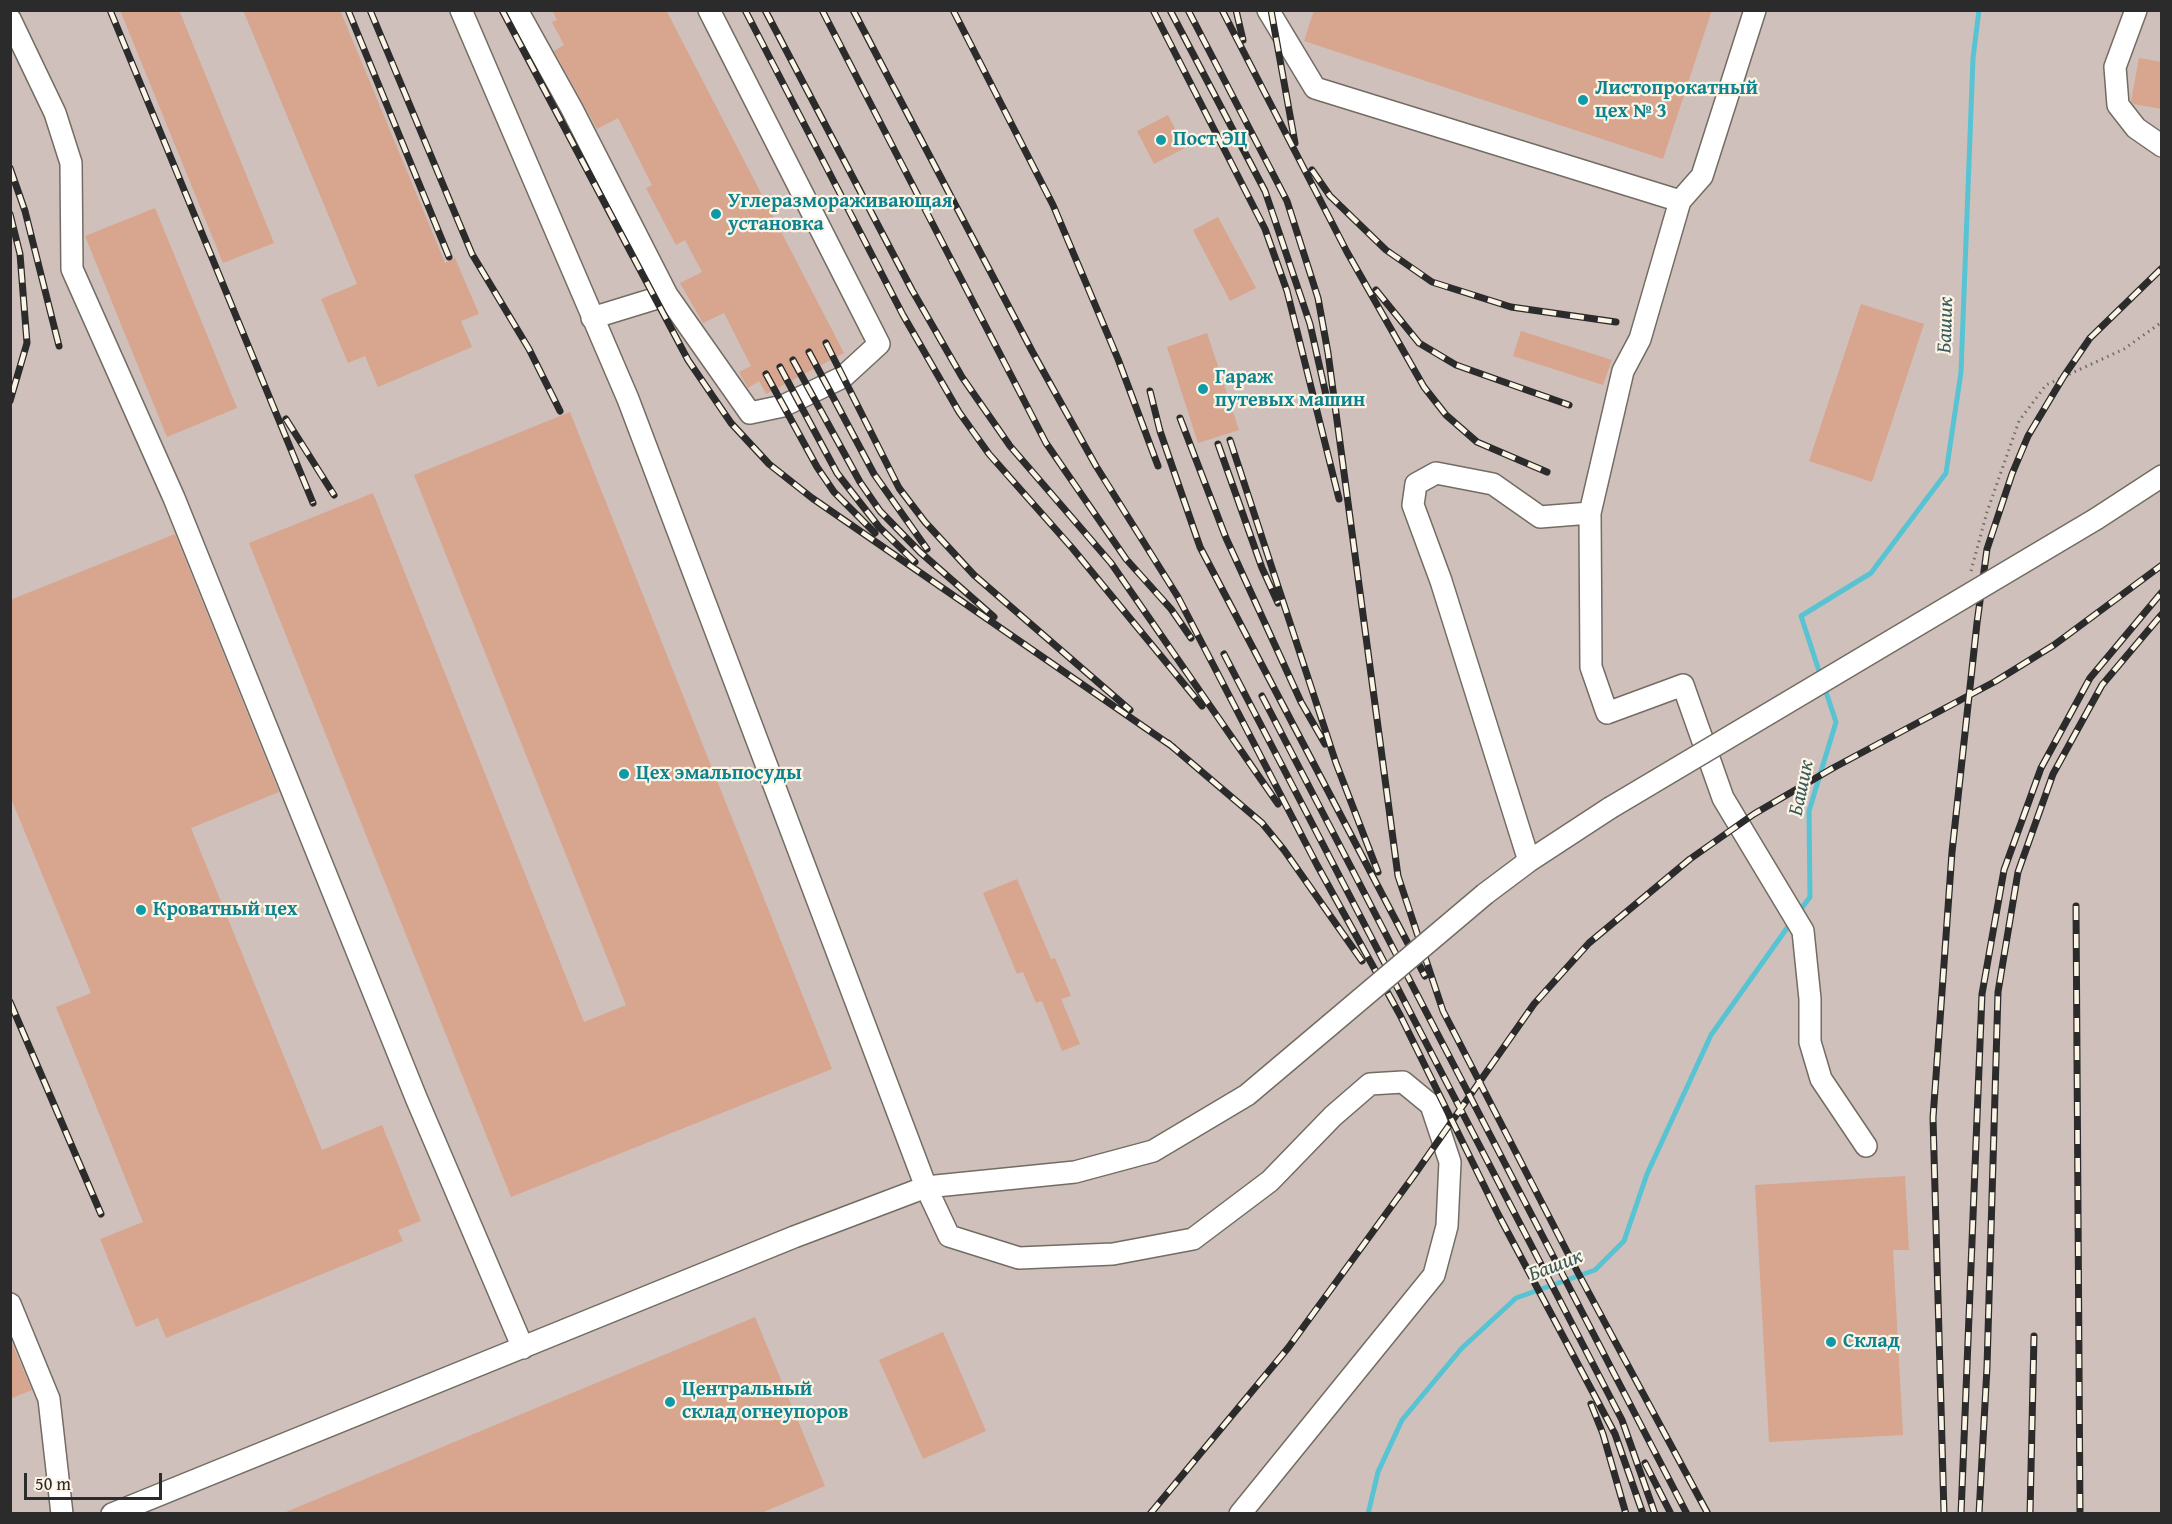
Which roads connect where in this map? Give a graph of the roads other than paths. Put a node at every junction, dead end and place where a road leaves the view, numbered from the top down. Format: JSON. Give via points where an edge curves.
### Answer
{"nodes":[{"id":1,"x":461,"y":10,"type":"edge"},
{"id":2,"x":517,"y":10,"type":"edge"},
{"id":3,"x":709,"y":10,"type":"edge"},
{"id":4,"x":1268,"y":10,"type":"edge"},
{"id":5,"x":1755,"y":10,"type":"edge"},
{"id":6,"x":2136,"y":10,"type":"edge"},
{"id":7,"x":10,"y":19,"type":"edge"},
{"id":8,"x":2162,"y":146,"type":"edge"},
{"id":9,"x":1680,"y":201,"type":"junction"},
{"id":10,"x":667,"y":295,"type":"junction"},
{"id":11,"x":592,"y":318,"type":"junction"},
{"id":12,"x":2162,"y":476,"type":"edge"},
{"id":13,"x":1590,"y":513,"type":"junction"},
{"id":14,"x":1529,"y":861,"type":"junction"},
{"id":15,"x":1866,"y":1146,"type":"dead end"},
{"id":16,"x":926,"y":1188,"type":"junction"},
{"id":17,"x":10,"y":1304,"type":"edge"},
{"id":18,"x":523,"y":1348,"type":"junction"},
{"id":19,"x":62,"y":1514,"type":"edge"},
{"id":20,"x":112,"y":1514,"type":"edge"},
{"id":21,"x":1240,"y":1514,"type":"edge"}],
"edges":[{"from":1,"to":11,"type":"lane"},
{"from":2,"to":10,"type":"lane"},
{"from":3,"to":10,"type":"lane","via":[[879,344],[843,377],[783,406],[750,413]]},
{"from":4,"to":9,"type":"lane","via":[[1315,88]]},
{"from":5,"to":9,"type":"lane","via":[[1702,176]]},
{"from":6,"to":8,"type":"lane","via":[[2115,67],[2118,105],[2136,128]]},
{"from":7,"to":18,"type":"lane","via":[[55,113],[71,163],[72,269],[174,498],[412,1089]]},
{"from":9,"to":13,"type":"lane","via":[[1640,339],[1623,370]]},
{"from":10,"to":11,"type":"lane"},
{"from":11,"to":16,"type":"lane","via":[[676,521],[700,597]]},
{"from":12,"to":14,"type":"lane","bridge":true,"via":[[1610,808]]},
{"from":13,"to":14,"type":"lane","via":[[1540,518],[1493,484],[1436,472],[1416,484],[1413,505],[1441,581]]},
{"from":13,"to":15,"type":"lane","via":[[1591,667],[1607,712],[1683,686],[1723,798],[1803,931],[1810,1042],[1821,1078]]},
{"from":14,"to":16,"type":"lane","bridge":true,"via":[[1247,1095],[1153,1151],[1075,1172]]},
{"from":16,"to":18,"type":"lane","via":[[794,1237]]},
{"from":16,"to":21,"type":"lane","via":[[949,1236],[1019,1258],[1113,1254],[1193,1239],[1270,1181],[1370,1084],[1403,1082],[1431,1105],[1450,1162],[1447,1226],[1434,1275]]},
{"from":17,"to":19,"type":"lane","via":[[49,1399]]},
{"from":18,"to":20,"type":"lane"}]}
